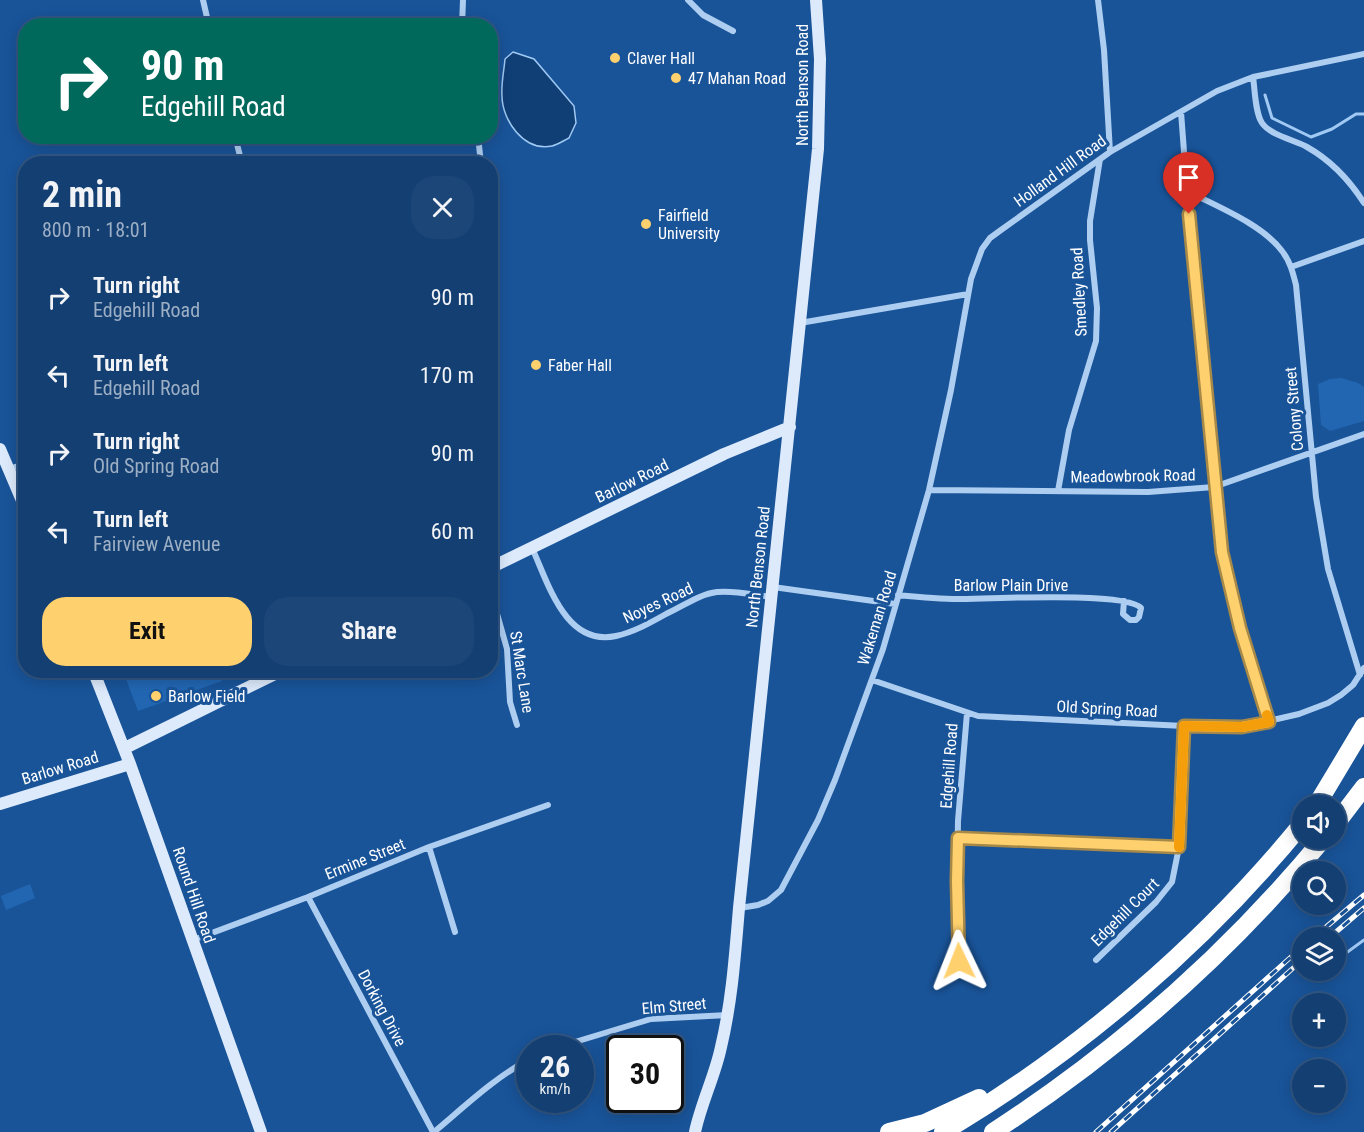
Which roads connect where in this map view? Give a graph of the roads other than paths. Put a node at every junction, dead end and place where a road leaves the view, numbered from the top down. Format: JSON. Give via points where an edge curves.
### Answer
{"nodes":[{"id":1,"x":203,"y":0,"type":"edge"},
{"id":2,"x":463,"y":0,"type":"edge"},
{"id":3,"x":688,"y":0,"type":"edge"},
{"id":4,"x":816,"y":0,"type":"edge"},
{"id":5,"x":1098,"y":0,"type":"edge"},
{"id":6,"x":207,"y":18,"type":"edge"},
{"id":7,"x":462,"y":18,"type":"edge"},
{"id":8,"x":733,"y":32,"type":"dead end"},
{"id":9,"x":1364,"y":54,"type":"edge"},
{"id":10,"x":1253,"y":77,"type":"junction"},
{"id":11,"x":1181,"y":112,"type":"junction"},
{"id":12,"x":1110,"y":152,"type":"junction"},
{"id":13,"x":1100,"y":159,"type":"junction"},
{"id":14,"x":1187,"y":191,"type":"junction"},
{"id":15,"x":1364,"y":203,"type":"edge"},
{"id":16,"x":1364,"y":241,"type":"edge"},
{"id":17,"x":1291,"y":267,"type":"junction"},
{"id":18,"x":968,"y":294,"type":"junction"},
{"id":19,"x":800,"y":323,"type":"junction"},
{"id":20,"x":790,"y":427,"type":"junction"},
{"id":21,"x":1364,"y":434,"type":"edge"},
{"id":22,"x":0,"y":449,"type":"edge"},
{"id":23,"x":1312,"y":452,"type":"junction"},
{"id":24,"x":18,"y":467,"type":"edge"},
{"id":25,"x":9,"y":470,"type":"junction"},
{"id":26,"x":1214,"y":487,"type":"junction"},
{"id":27,"x":928,"y":490,"type":"junction"},
{"id":28,"x":18,"y":491,"type":"edge"},
{"id":29,"x":1058,"y":491,"type":"junction"},
{"id":30,"x":532,"y":547,"type":"junction"},
{"id":31,"x":498,"y":564,"type":"edge"},
{"id":32,"x":772,"y":592,"type":"junction"},
{"id":33,"x":898,"y":595,"type":"junction"},
{"id":34,"x":1124,"y":601,"type":"dead end"},
{"id":35,"x":895,"y":604,"type":"junction"},
{"id":36,"x":498,"y":617,"type":"edge"},
{"id":37,"x":1364,"y":668,"type":"edge"},
{"id":38,"x":1360,"y":675,"type":"junction"},
{"id":39,"x":96,"y":678,"type":"edge"},
{"id":40,"x":268,"y":678,"type":"edge"},
{"id":41,"x":872,"y":680,"type":"junction"},
{"id":42,"x":967,"y":713,"type":"junction"},
{"id":43,"x":1269,"y":722,"type":"junction"},
{"id":44,"x":517,"y":725,"type":"dead end"},
{"id":45,"x":1184,"y":726,"type":"junction"},
{"id":46,"x":1364,"y":726,"type":"edge"},
{"id":47,"x":1364,"y":742,"type":"edge"},
{"id":48,"x":125,"y":748,"type":"junction"},
{"id":49,"x":130,"y":764,"type":"junction"},
{"id":50,"x":1364,"y":787,"type":"edge"},
{"id":51,"x":1323,"y":795,"type":"edge"},
{"id":52,"x":1324,"y":795,"type":"edge"},
{"id":53,"x":0,"y":804,"type":"edge"},
{"id":54,"x":549,"y":805,"type":"dead end"},
{"id":55,"x":1346,"y":811,"type":"edge"},
{"id":56,"x":1292,"y":835,"type":"edge"},
{"id":57,"x":958,"y":838,"type":"junction"},
{"id":58,"x":429,"y":847,"type":"junction"},
{"id":59,"x":1179,"y":847,"type":"junction"},
{"id":60,"x":1314,"y":849,"type":"edge"},
{"id":61,"x":308,"y":897,"type":"junction"},
{"id":62,"x":739,"y":908,"type":"junction"},
{"id":63,"x":455,"y":932,"type":"dead end"},
{"id":64,"x":192,"y":940,"type":"junction"},
{"id":65,"x":1096,"y":960,"type":"dead end"},
{"id":66,"x":959,"y":961,"type":"dead end"},
{"id":67,"x":728,"y":1015,"type":"junction"},
{"id":68,"x":594,"y":1036,"type":"edge"},
{"id":69,"x":1099,"y":1058,"type":"junction"},
{"id":70,"x":516,"y":1067,"type":"edge"},
{"id":71,"x":1038,"y":1070,"type":"junction"},
{"id":72,"x":261,"y":1132,"type":"edge"},
{"id":73,"x":434,"y":1132,"type":"edge"},
{"id":74,"x":695,"y":1132,"type":"edge"},
{"id":75,"x":889,"y":1132,"type":"edge"},
{"id":76,"x":943,"y":1132,"type":"edge"},
{"id":77,"x":993,"y":1132,"type":"edge"},
{"id":78,"x":1006,"y":1132,"type":"edge"}],
"edges":[{"from":1,"to":6,"type":"street"},
{"from":2,"to":7,"type":"street"},
{"from":3,"to":8,"type":"street","via":[[703,15]]},
{"from":4,"to":19,"type":"main road","name":"North Benson Road","via":[[819,149]]},
{"from":5,"to":12,"type":"street"},
{"from":9,"to":10,"type":"street","name":"Holland Hill Road"},
{"from":10,"to":11,"type":"street","name":"Holland Hill Road"},
{"from":10,"to":15,"type":"street","via":[[1260,120],[1265,127],[1326,160]]},
{"from":11,"to":12,"type":"street","name":"Holland Hill Road"},
{"from":11,"to":14,"type":"street"},
{"from":12,"to":13,"type":"street","name":"Holland Hill Road"},
{"from":13,"to":18,"type":"street","name":"Holland Hill Road","via":[[990,238],[981,249]]},
{"from":13,"to":29,"type":"street","name":"Smedley Road","via":[[1090,230],[1096,342],[1069,430]]},
{"from":14,"to":17,"type":"street","name":"Colony Street","via":[[1261,232],[1277,245]]},
{"from":14,"to":26,"type":"street"},
{"from":16,"to":17,"type":"street"},
{"from":17,"to":23,"type":"street","name":"Colony Street"},
{"from":18,"to":19,"type":"street"},
{"from":18,"to":27,"type":"street","name":"Wakeman Road"},
{"from":19,"to":20,"type":"main road","name":"North Benson Road"},
{"from":20,"to":30,"type":"main road","name":"Barlow Road","via":[[724,454]]},
{"from":20,"to":32,"type":"main road","name":"North Benson Road"},
{"from":21,"to":23,"type":"street","name":"Meadowbrook Road"},
{"from":22,"to":25,"type":"main road"},
{"from":23,"to":26,"type":"street","name":"Meadowbrook Road"},
{"from":23,"to":38,"type":"street","name":"Colony Street","via":[[1328,569]]},
{"from":24,"to":25,"type":"street"},
{"from":25,"to":28,"type":"main road"},
{"from":26,"to":29,"type":"street","name":"Meadowbrook Road","via":[[1148,492]]},
{"from":26,"to":43,"type":"street","via":[[1222,552]]},
{"from":27,"to":29,"type":"street","name":"Meadowbrook Road"},
{"from":27,"to":33,"type":"street","name":"Wakeman Road"},
{"from":30,"to":31,"type":"main road","name":"Barlow Road"},
{"from":30,"to":32,"type":"street","name":"Noyes Road","via":[[562,614],[578,628],[595,635],[615,636],[636,630],[717,592]]},
{"from":32,"to":35,"type":"street","name":"Noyes Road"},
{"from":32,"to":62,"type":"main road","name":"North Benson Road"},
{"from":33,"to":34,"type":"street","name":"Barlow Plain Drive"},
{"from":33,"to":35,"type":"street","name":"Wakeman Road"},
{"from":35,"to":41,"type":"street","name":"Wakeman Road"},
{"from":36,"to":44,"type":"street","name":"St Marc Lane","via":[[507,649],[510,702]]},
{"from":37,"to":38,"type":"street","name":"Old Spring Road"},
{"from":38,"to":43,"type":"street","name":"Old Spring Road","via":[[1353,686],[1328,703]]},
{"from":39,"to":48,"type":"main road","name":"Round Hill Road"},
{"from":40,"to":48,"type":"main road"},
{"from":41,"to":42,"type":"street","name":"Old Spring Road"},
{"from":41,"to":62,"type":"street","name":"Wakeman Road","via":[[818,820],[782,890],[768,902]]},
{"from":42,"to":45,"type":"street","name":"Old Spring Road","via":[[997,718]]},
{"from":42,"to":57,"type":"street","name":"Edgehill Road"},
{"from":43,"to":45,"type":"street","name":"Old Spring Road","via":[[1242,727]]},
{"from":45,"to":59,"type":"street"},
{"from":46,"to":51,"type":"highway"},
{"from":47,"to":52,"type":"highway"},
{"from":48,"to":49,"type":"main road","name":"Round Hill Road"},
{"from":49,"to":53,"type":"main road","name":"Barlow Road"},
{"from":49,"to":64,"type":"main road","name":"Round Hill Road"},
{"from":50,"to":55,"type":"highway"},
{"from":54,"to":58,"type":"street","name":"Ermine Street"},
{"from":56,"to":71,"type":"highway","via":[[1185,949]]},
{"from":57,"to":59,"type":"street"},
{"from":57,"to":66,"type":"street","name":"Edgehill Road"},
{"from":58,"to":61,"type":"street","name":"Ermine Street"},
{"from":58,"to":63,"type":"street"},
{"from":59,"to":65,"type":"street","name":"Edgehill Court","via":[[1170,886]]},
{"from":60,"to":69,"type":"highway","via":[[1219,953]]},
{"from":61,"to":64,"type":"street","name":"Ermine Street"},
{"from":61,"to":73,"type":"street","name":"Dorking Drive"},
{"from":62,"to":67,"type":"main road","name":"North Benson Road"},
{"from":64,"to":72,"type":"main road","name":"Round Hill Road"},
{"from":67,"to":68,"type":"street","name":"Elm Street","via":[[651,1019]]},
{"from":67,"to":74,"type":"main road","name":"North Benson Road"},
{"from":69,"to":77,"type":"highway"},
{"from":69,"to":78,"type":"highway"},
{"from":70,"to":73,"type":"street"},
{"from":71,"to":75,"type":"highway","via":[[925,1123]]},
{"from":71,"to":76,"type":"highway"}]}
